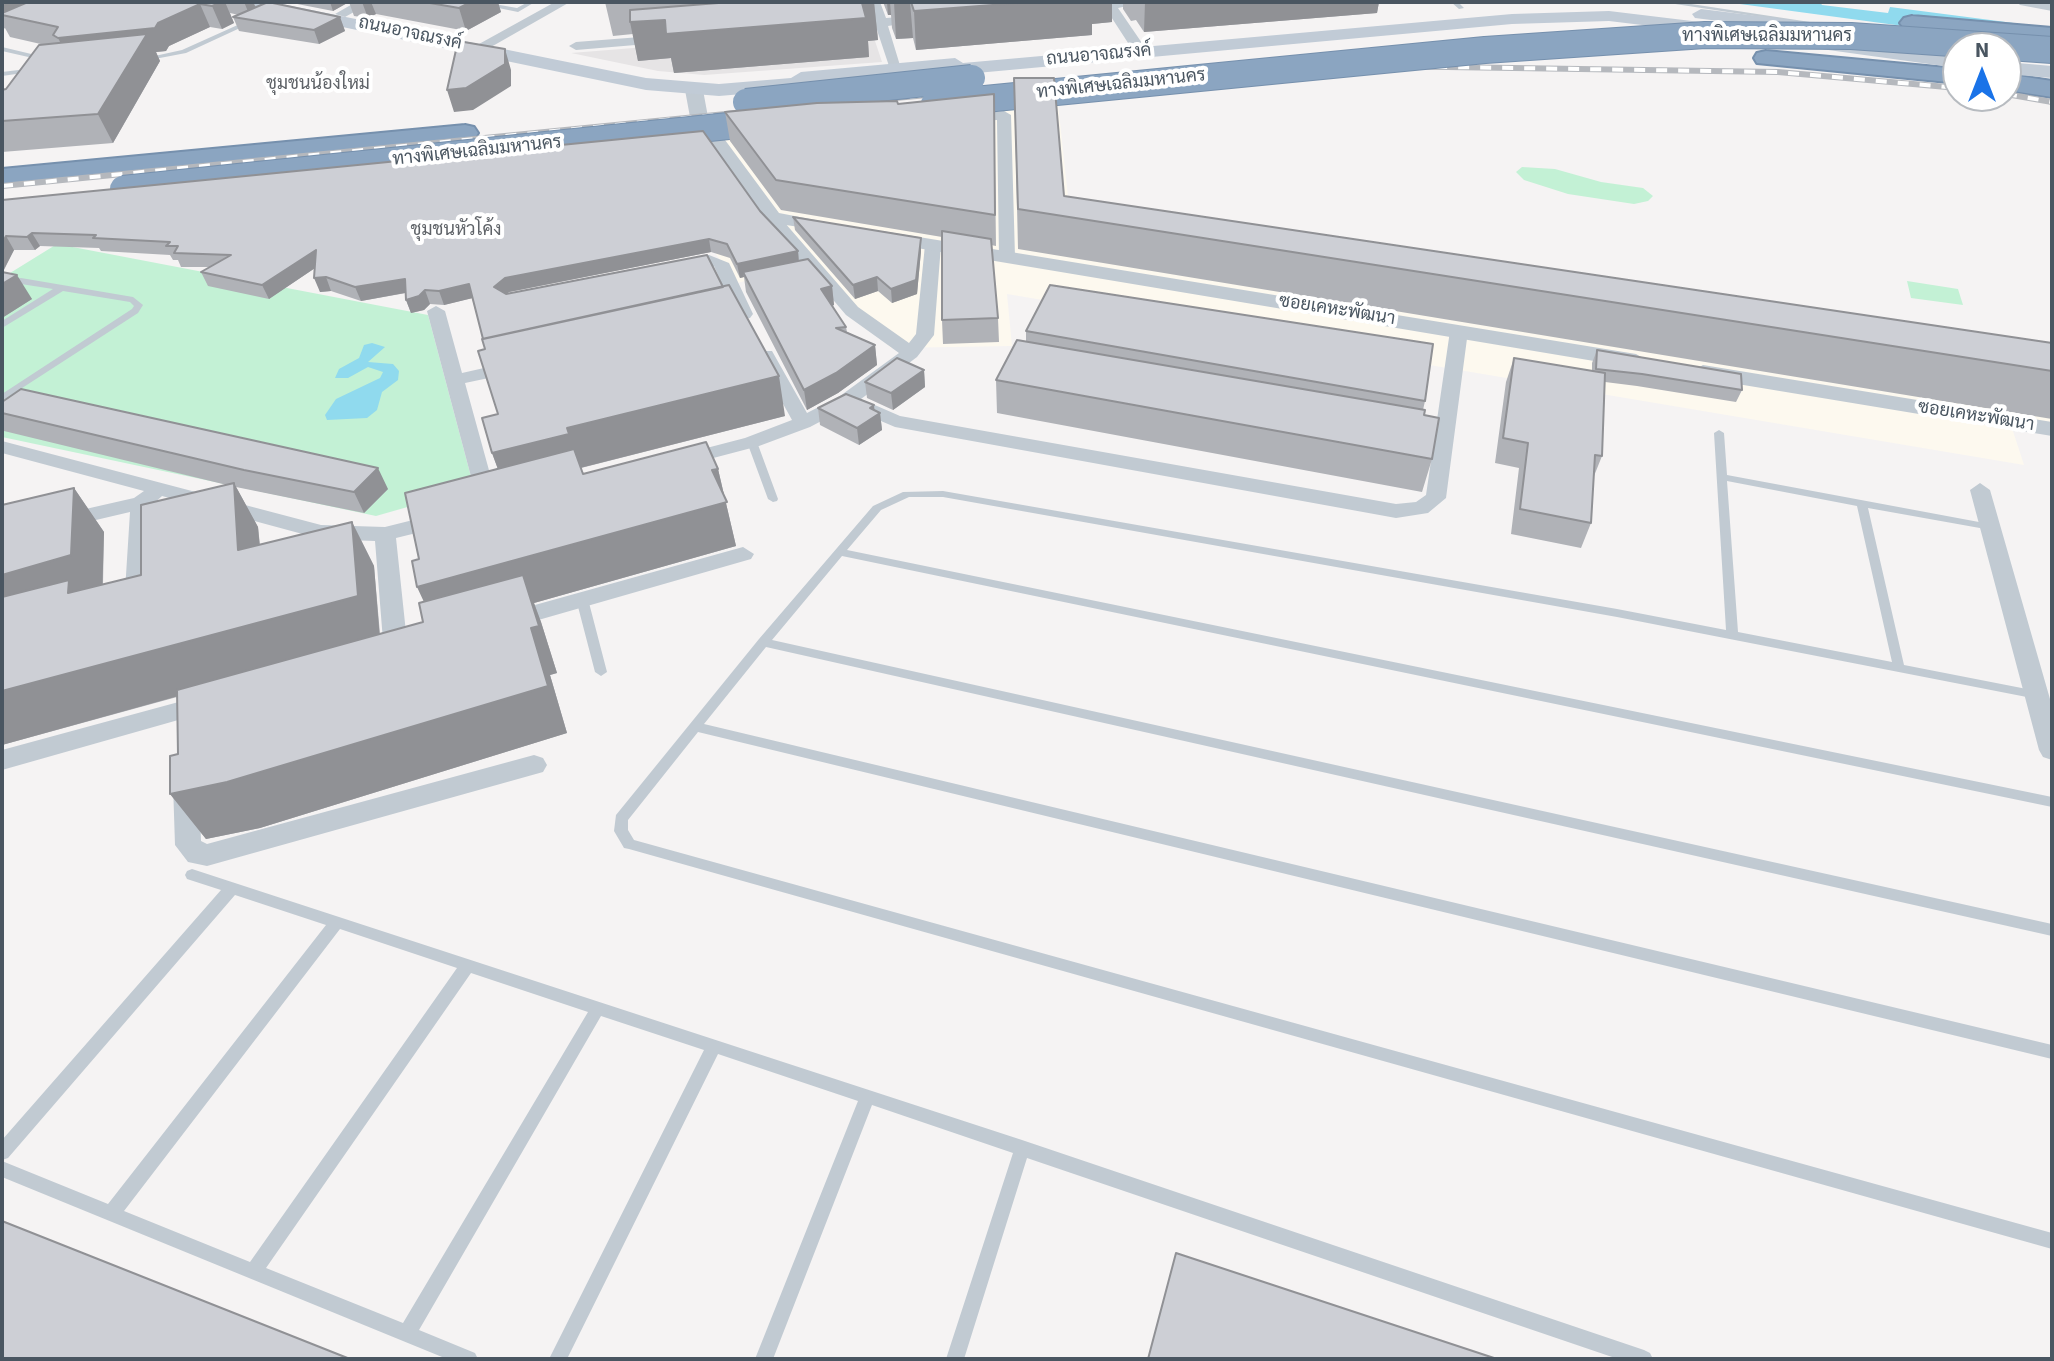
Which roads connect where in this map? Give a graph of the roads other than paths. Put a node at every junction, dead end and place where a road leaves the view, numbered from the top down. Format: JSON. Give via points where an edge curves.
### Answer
{"nodes":[{"id":1,"x":366,"y":2,"type":"edge"},
{"id":2,"x":472,"y":2,"type":"edge"},
{"id":3,"x":532,"y":2,"type":"edge"},
{"id":4,"x":564,"y":2,"type":"edge"},
{"id":5,"x":874,"y":2,"type":"edge"},
{"id":6,"x":1140,"y":2,"type":"edge"},
{"id":7,"x":1454,"y":2,"type":"edge"},
{"id":8,"x":1665,"y":2,"type":"edge"},
{"id":9,"x":2025,"y":2,"type":"edge"},
{"id":10,"x":1109,"y":3,"type":"edge"},
{"id":11,"x":2052,"y":6,"type":"edge"},
{"id":12,"x":275,"y":8,"type":"edge"},
{"id":13,"x":1064,"y":8,"type":"dead end"},
{"id":14,"x":1461,"y":8,"type":"dead end"},
{"id":15,"x":245,"y":14,"type":"edge"},
{"id":16,"x":341,"y":14,"type":"junction"},
{"id":17,"x":942,"y":17,"type":"edge"},
{"id":18,"x":259,"y":18,"type":"edge"},
{"id":19,"x":881,"y":22,"type":"junction"},
{"id":20,"x":1823,"y":24,"type":"dead end"},
{"id":21,"x":835,"y":26,"type":"edge"},
{"id":22,"x":1839,"y":27,"type":"dead end"},
{"id":23,"x":2052,"y":35,"type":"edge"},
{"id":24,"x":683,"y":37,"type":"edge"},
{"id":25,"x":1942,"y":42,"type":"edge"},
{"id":26,"x":486,"y":44,"type":"junction"},
{"id":27,"x":576,"y":46,"type":"dead end"},
{"id":28,"x":1942,"y":47,"type":"edge"},
{"id":29,"x":2,"y":49,"type":"edge"},
{"id":30,"x":1139,"y":49,"type":"junction"},
{"id":31,"x":2052,"y":50,"type":"edge"},
{"id":32,"x":2022,"y":58,"type":"edge"},
{"id":33,"x":133,"y":60,"type":"edge"},
{"id":34,"x":1942,"y":60,"type":"edge"},
{"id":35,"x":2052,"y":62,"type":"edge"},
{"id":36,"x":61,"y":63,"type":"edge"},
{"id":37,"x":49,"y":69,"type":"edge"},
{"id":38,"x":897,"y":69,"type":"junction"},
{"id":39,"x":2022,"y":69,"type":"edge"},
{"id":40,"x":2052,"y":72,"type":"edge"},
{"id":41,"x":2,"y":74,"type":"edge"},
{"id":42,"x":1942,"y":74,"type":"edge"},
{"id":43,"x":2022,"y":84,"type":"edge"},
{"id":44,"x":694,"y":87,"type":"junction"},
{"id":45,"x":2052,"y":89,"type":"edge"},
{"id":46,"x":1058,"y":91,"type":"junction"},
{"id":47,"x":930,"y":119,"type":"edge"},
{"id":48,"x":792,"y":131,"type":"edge"},
{"id":49,"x":465,"y":133,"type":"junction"},
{"id":50,"x":715,"y":138,"type":"junction"},
{"id":51,"x":2,"y":165,"type":"edge"},
{"id":52,"x":2,"y":177,"type":"edge"},
{"id":53,"x":2,"y":201,"type":"edge"},
{"id":54,"x":772,"y":218,"type":"junction"},
{"id":55,"x":933,"y":245,"type":"junction"},
{"id":56,"x":1007,"y":257,"type":"junction"},
{"id":57,"x":659,"y":270,"type":"edge"},
{"id":58,"x":2,"y":284,"type":"edge"},
{"id":59,"x":61,"y":288,"type":"junction"},
{"id":60,"x":436,"y":311,"type":"dead end"},
{"id":61,"x":708,"y":323,"type":"edge"},
{"id":62,"x":2,"y":325,"type":"edge"},
{"id":63,"x":751,"y":327,"type":"junction"},
{"id":64,"x":1459,"y":331,"type":"junction"},
{"id":65,"x":911,"y":353,"type":"junction"},
{"id":66,"x":530,"y":363,"type":"edge"},
{"id":67,"x":455,"y":380,"type":"junction"},
{"id":68,"x":2,"y":398,"type":"edge"},
{"id":69,"x":847,"y":400,"type":"junction"},
{"id":70,"x":803,"y":423,"type":"junction"},
{"id":71,"x":2052,"y":429,"type":"edge"},
{"id":72,"x":1719,"y":433,"type":"dead end"},
{"id":73,"x":752,"y":442,"type":"junction"},
{"id":74,"x":2,"y":447,"type":"edge"},
{"id":75,"x":659,"y":466,"type":"edge"},
{"id":76,"x":1721,"y":477,"type":"junction"},
{"id":77,"x":164,"y":488,"type":"junction"},
{"id":78,"x":1980,"y":490,"type":"dead end"},
{"id":79,"x":773,"y":499,"type":"dead end"},
{"id":80,"x":141,"y":503,"type":"junction"},
{"id":81,"x":1862,"y":503,"type":"junction"},
{"id":82,"x":1991,"y":527,"type":"junction"},
{"id":83,"x":385,"y":534,"type":"junction"},
{"id":84,"x":2,"y":535,"type":"edge"},
{"id":85,"x":840,"y":552,"type":"junction"},
{"id":86,"x":743,"y":554,"type":"dead end"},
{"id":87,"x":582,"y":599,"type":"junction"},
{"id":88,"x":107,"y":612,"type":"edge"},
{"id":89,"x":482,"y":628,"type":"edge"},
{"id":90,"x":1732,"y":635,"type":"junction"},
{"id":91,"x":763,"y":642,"type":"junction"},
{"id":92,"x":425,"y":644,"type":"edge"},
{"id":93,"x":396,"y":653,"type":"junction"},
{"id":94,"x":366,"y":661,"type":"edge"},
{"id":95,"x":1899,"y":668,"type":"junction"},
{"id":96,"x":601,"y":672,"type":"dead end"},
{"id":97,"x":2037,"y":695,"type":"junction"},
{"id":98,"x":230,"y":697,"type":"edge"},
{"id":99,"x":185,"y":710,"type":"junction"},
{"id":100,"x":698,"y":727,"type":"junction"},
{"id":101,"x":2052,"y":750,"type":"edge"},
{"id":102,"x":2,"y":760,"type":"edge"},
{"id":103,"x":534,"y":765,"type":"dead end"},
{"id":104,"x":2052,"y":802,"type":"edge"},
{"id":105,"x":192,"y":875,"type":"dead end"},
{"id":106,"x":232,"y":888,"type":"junction"},
{"id":107,"x":337,"y":922,"type":"junction"},
{"id":108,"x":2052,"y":930,"type":"edge"},
{"id":109,"x":468,"y":965,"type":"junction"},
{"id":110,"x":598,"y":1008,"type":"junction"},
{"id":111,"x":714,"y":1046,"type":"junction"},
{"id":112,"x":2052,"y":1052,"type":"edge"},
{"id":113,"x":867,"y":1097,"type":"junction"},
{"id":114,"x":1022,"y":1148,"type":"junction"},
{"id":115,"x":2,"y":1152,"type":"edge"},
{"id":116,"x":2,"y":1169,"type":"edge"},
{"id":117,"x":112,"y":1213,"type":"junction"},
{"id":118,"x":2052,"y":1241,"type":"edge"},
{"id":119,"x":254,"y":1271,"type":"junction"},
{"id":120,"x":407,"y":1334,"type":"junction"},
{"id":121,"x":469,"y":1359,"type":"edge"},
{"id":122,"x":558,"y":1359,"type":"edge"},
{"id":123,"x":764,"y":1359,"type":"edge"},
{"id":124,"x":955,"y":1359,"type":"edge"},
{"id":125,"x":1644,"y":1359,"type":"edge"}],
"edges":[{"from":1,"to":16,"type":"street"},
{"from":2,"to":3,"type":"lane","via":[[518,10]]},
{"from":4,"to":26,"type":"street"},
{"from":5,"to":19,"type":"street"},
{"from":6,"to":10,"type":"street"},
{"from":7,"to":14,"type":"lane"},
{"from":8,"to":20,"type":"lane"},
{"from":9,"to":11,"type":"street"},
{"from":10,"to":13,"type":"street"},
{"from":10,"to":30,"type":"street"},
{"from":12,"to":15,"type":"main road","name":"ถนนอาจณรงค์"},
{"from":12,"to":16,"type":"main road","name":"ถนนอาจณรงค์"},
{"from":12,"to":44,"type":"main road","name":"ถนนอาจณรงค์","via":[[646,84]]},
{"from":15,"to":18,"type":"lane"},
{"from":15,"to":33,"type":"lane","via":[[184,52]]},
{"from":16,"to":26,"type":"main road","name":"ถนนอาจณรงค์"},
{"from":17,"to":19,"type":"street"},
{"from":19,"to":21,"type":"street"},
{"from":19,"to":38,"type":"street"},
{"from":22,"to":25,"type":"lane"},
{"from":23,"to":49,"type":"highway","name":"ทางพิเศษเฉลิมมหานคร","bridge":true,"via":[[1859,20],[1613,22],[950,80]]},
{"from":24,"to":27,"type":"street"},
{"from":26,"to":44,"type":"main road","name":"ถนนอาจณรงค์"},
{"from":28,"to":30,"type":"main road","name":"ถนนอาจณรงค์","via":[[1691,13],[1582,7],[1502,10]]},
{"from":29,"to":36,"type":"lane"},
{"from":30,"to":34,"type":"main road","name":"ถนนอาจณรงค์","via":[[1598,16]]},
{"from":30,"to":38,"type":"main road","name":"ถนนอาจณรงค์"},
{"from":30,"to":44,"type":"main road","name":"ถนนอาจณรงค์"},
{"from":31,"to":46,"type":"highway","name":"ทางพิเศษเฉลิมมหานคร","bridge":true,"via":[[1851,36],[1705,35],[1485,50]]},
{"from":32,"to":35,"type":"main road"},
{"from":37,"to":41,"type":"lane"},
{"from":38,"to":44,"type":"main road","name":"ถนนอาจณรงค์"},
{"from":39,"to":40,"type":"main road"},
{"from":42,"to":46,"type":"highway","bridge":true,"via":[[1766,58],[1631,56],[1182,90]]},
{"from":43,"to":45,"type":"highway"},
{"from":44,"to":50,"type":"street","via":[[699,117]]},
{"from":46,"to":53,"type":"highway","name":"ทางพิเศษเฉลิมมหานคร","bridge":true},
{"from":47,"to":56,"type":"street","via":[[1004,115]]},
{"from":48,"to":50,"type":"street"},
{"from":49,"to":51,"type":"highway","via":[[229,145]]},
{"from":49,"to":52,"type":"highway","name":"ทางพิเศษเฉลิมมหานคร"},
{"from":50,"to":54,"type":"street"},
{"from":54,"to":55,"type":"street","name":"ซอยเคหะพัฒนา"},
{"from":54,"to":65,"type":"street","via":[[809,270],[852,311]]},
{"from":55,"to":56,"type":"street","name":"ซอยเคหะพัฒนา"},
{"from":55,"to":65,"type":"street","via":[[925,335]]},
{"from":56,"to":64,"type":"street","name":"ซอยเคหะพัฒนา"},
{"from":57,"to":63,"type":"street","via":[[718,261],[739,286]]},
{"from":58,"to":59,"type":"lane","via":[[21,281]]},
{"from":59,"to":62,"type":"lane"},
{"from":59,"to":68,"type":"lane","via":[[139,305]]},
{"from":60,"to":67,"type":"street"},
{"from":61,"to":63,"type":"street"},
{"from":63,"to":70,"type":"street"},
{"from":64,"to":69,"type":"street","via":[[1434,437],[1436,498],[1421,508],[1396,511],[895,421]]},
{"from":64,"to":71,"type":"street","name":"ซอยเคหะพัฒนา"},
{"from":65,"to":69,"type":"street"},
{"from":66,"to":67,"type":"street"},
{"from":67,"to":83,"type":"street","via":[[482,511]]},
{"from":69,"to":70,"type":"street"},
{"from":70,"to":73,"type":"street"},
{"from":72,"to":76,"type":"lane"},
{"from":73,"to":75,"type":"street"},
{"from":73,"to":79,"type":"lane"},
{"from":74,"to":77,"type":"street"},
{"from":76,"to":81,"type":"lane"},
{"from":76,"to":90,"type":"lane"},
{"from":77,"to":80,"type":"street"},
{"from":77,"to":83,"type":"street","via":[[321,532]]},
{"from":78,"to":82,"type":"street"},
{"from":80,"to":84,"type":"street"},
{"from":80,"to":88,"type":"street","via":[[136,592],[133,601]]},
{"from":81,"to":82,"type":"lane"},
{"from":81,"to":95,"type":"lane"},
{"from":82,"to":97,"type":"street"},
{"from":83,"to":93,"type":"street"},
{"from":85,"to":90,"type":"lane","via":[[877,508],[907,494],[943,494]]},
{"from":85,"to":91,"type":"lane"},
{"from":85,"to":104,"type":"lane"},
{"from":86,"to":87,"type":"street"},
{"from":87,"to":89,"type":"street"},
{"from":87,"to":96,"type":"lane"},
{"from":90,"to":95,"type":"lane"},
{"from":91,"to":100,"type":"lane"},
{"from":91,"to":108,"type":"lane"},
{"from":92,"to":93,"type":"street"},
{"from":93,"to":94,"type":"street"},
{"from":95,"to":97,"type":"lane"},
{"from":97,"to":101,"type":"street"},
{"from":98,"to":99,"type":"street"},
{"from":99,"to":102,"type":"street"},
{"from":99,"to":103,"type":"street","via":[[188,842],[193,851],[207,855]]},
{"from":100,"to":112,"type":"lane"},
{"from":100,"to":118,"type":"lane","via":[[621,819],[629,844]]},
{"from":105,"to":106,"type":"lane"},
{"from":106,"to":107,"type":"lane"},
{"from":106,"to":115,"type":"lane"},
{"from":107,"to":109,"type":"lane"},
{"from":107,"to":117,"type":"lane"},
{"from":109,"to":110,"type":"lane"},
{"from":109,"to":119,"type":"lane"},
{"from":110,"to":111,"type":"lane"},
{"from":110,"to":120,"type":"lane"},
{"from":111,"to":113,"type":"lane"},
{"from":111,"to":122,"type":"lane"},
{"from":113,"to":114,"type":"lane"},
{"from":113,"to":123,"type":"lane"},
{"from":114,"to":124,"type":"lane"},
{"from":114,"to":125,"type":"lane"},
{"from":116,"to":117,"type":"lane"},
{"from":117,"to":119,"type":"lane"},
{"from":119,"to":120,"type":"lane"},
{"from":120,"to":121,"type":"lane"}]}
